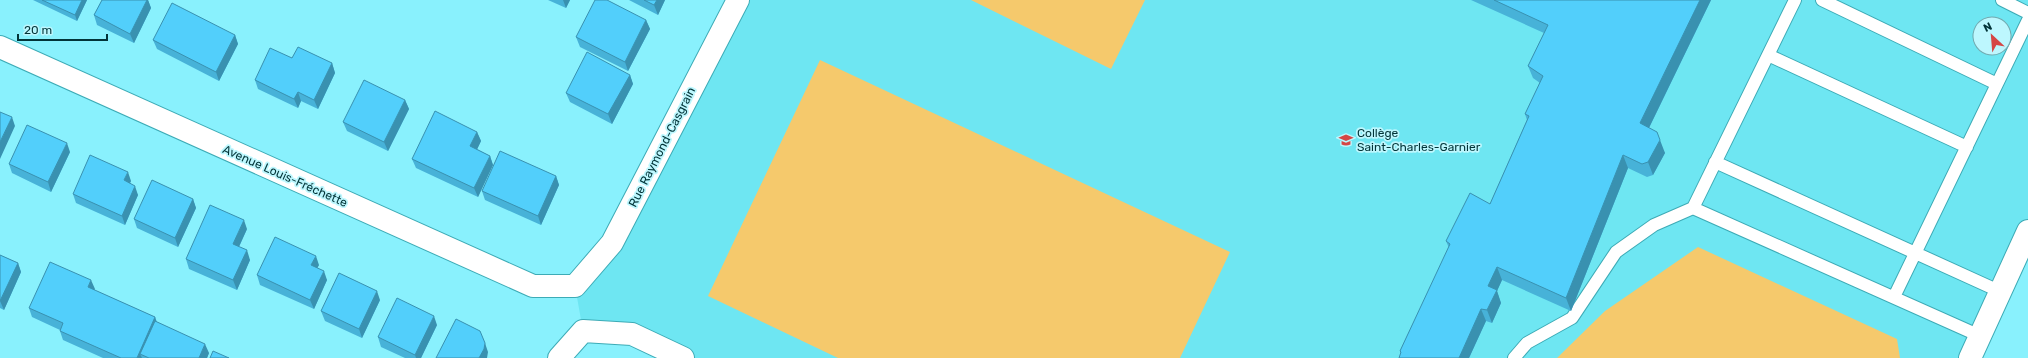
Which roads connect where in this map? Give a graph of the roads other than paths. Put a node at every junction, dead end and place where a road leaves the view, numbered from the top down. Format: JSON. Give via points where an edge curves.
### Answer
{"nodes":[{"id":1,"x":738,"y":0,"type":"edge"},
{"id":2,"x":1795,"y":0,"type":"edge"},
{"id":3,"x":1822,"y":0,"type":"edge"},
{"id":4,"x":2002,"y":0,"type":"edge"},
{"id":5,"x":2028,"y":13,"type":"edge"},
{"id":6,"x":2028,"y":20,"type":"edge"},
{"id":7,"x":0,"y":47,"type":"edge"},
{"id":8,"x":1768,"y":55,"type":"junction"},
{"id":9,"x":1997,"y":84,"type":"junction"},
{"id":10,"x":1966,"y":147,"type":"junction"},
{"id":11,"x":1715,"y":162,"type":"junction"},
{"id":12,"x":1693,"y":208,"type":"junction"},
{"id":13,"x":2028,"y":232,"type":"edge"},
{"id":14,"x":1915,"y":253,"type":"junction"},
{"id":15,"x":575,"y":286,"type":"joint"},
{"id":16,"x":2000,"y":292,"type":"junction"},
{"id":17,"x":1894,"y":297,"type":"junction"},
{"id":18,"x":1980,"y":336,"type":"junction"},
{"id":19,"x":559,"y":358,"type":"edge"},
{"id":20,"x":683,"y":358,"type":"edge"},
{"id":21,"x":1514,"y":358,"type":"edge"},
{"id":22,"x":1970,"y":358,"type":"edge"}],
"edges":[{"from":1,"to":15,"type":"street","name":"Rue Raymond-Casgrain","via":[[612,243]]},
{"from":2,"to":8,"type":"lane"},
{"from":3,"to":9,"type":"lane"},
{"from":4,"to":5,"type":"lane"},
{"from":6,"to":9,"type":"lane"},
{"from":7,"to":15,"type":"street","name":"Avenue Louis-Fréchette","via":[[533,286]]},
{"from":8,"to":10,"type":"lane"},
{"from":8,"to":11,"type":"lane"},
{"from":9,"to":10,"type":"lane"},
{"from":10,"to":14,"type":"lane"},
{"from":11,"to":12,"type":"lane"},
{"from":11,"to":14,"type":"lane"},
{"from":12,"to":17,"type":"lane"},
{"from":12,"to":21,"type":"lane","via":[[1654,226],[1616,252],[1572,318],[1527,343]]},
{"from":13,"to":16,"type":"street"},
{"from":14,"to":16,"type":"lane"},
{"from":14,"to":17,"type":"lane"},
{"from":16,"to":18,"type":"street"},
{"from":17,"to":18,"type":"lane"},
{"from":18,"to":22,"type":"street"},
{"from":19,"to":20,"type":"street","via":[[583,331],[632,334]]}]}
